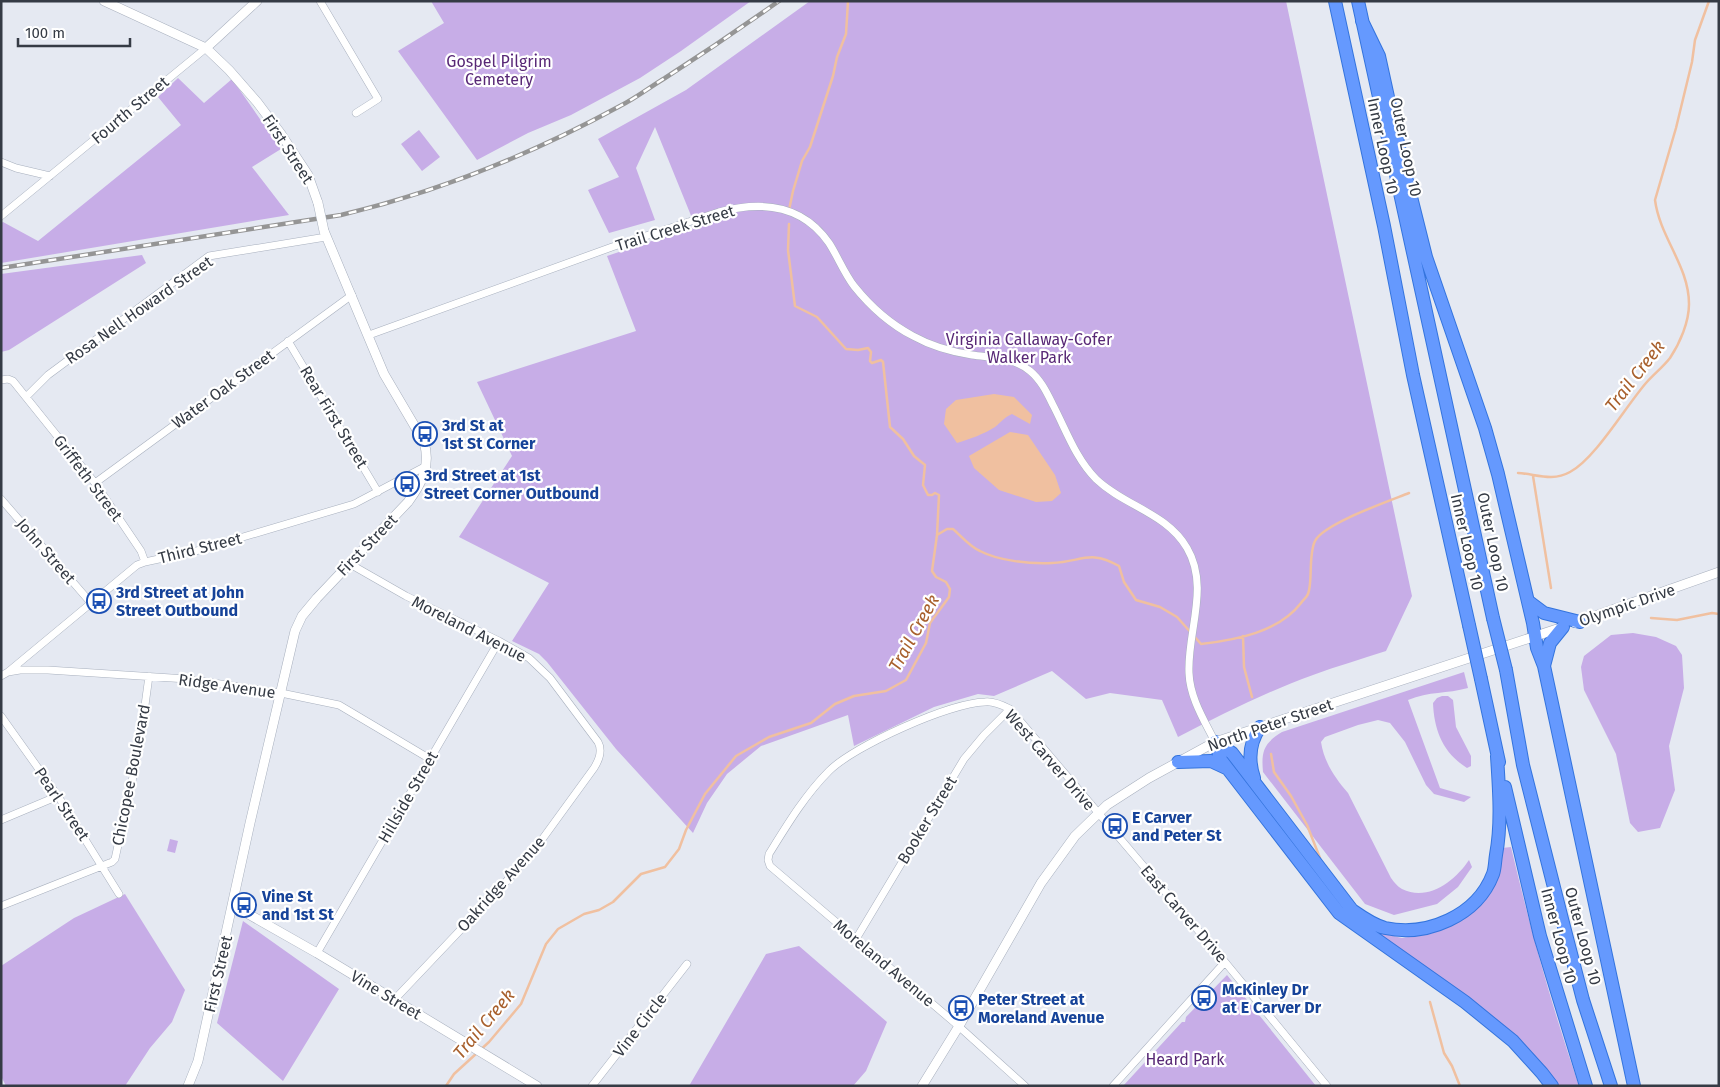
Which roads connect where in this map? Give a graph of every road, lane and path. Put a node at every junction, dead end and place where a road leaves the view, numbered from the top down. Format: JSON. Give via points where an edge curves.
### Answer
{"nodes":[{"id":1,"x":104,"y":1,"type":"edge"},
{"id":2,"x":257,"y":1,"type":"edge"},
{"id":3,"x":320,"y":1,"type":"edge"},
{"id":4,"x":1335,"y":1,"type":"edge"},
{"id":5,"x":1358,"y":1,"type":"edge"},
{"id":6,"x":1362,"y":21,"type":"junction"},
{"id":7,"x":206,"y":48,"type":"junction"},
{"id":8,"x":356,"y":113,"type":"dead end"},
{"id":9,"x":1,"y":162,"type":"edge"},
{"id":10,"x":50,"y":176,"type":"junction"},
{"id":11,"x":1,"y":216,"type":"edge"},
{"id":12,"x":325,"y":234,"type":"junction"},
{"id":13,"x":352,"y":296,"type":"junction"},
{"id":14,"x":369,"y":335,"type":"junction"},
{"id":15,"x":288,"y":341,"type":"junction"},
{"id":16,"x":1,"y":380,"type":"edge"},
{"id":17,"x":26,"y":397,"type":"junction"},
{"id":18,"x":426,"y":466,"type":"junction"},
{"id":19,"x":95,"y":483,"type":"junction"},
{"id":20,"x":378,"y":492,"type":"junction"},
{"id":21,"x":1,"y":499,"type":"edge"},
{"id":22,"x":145,"y":562,"type":"junction"},
{"id":23,"x":350,"y":564,"type":"junction"},
{"id":24,"x":1719,"y":572,"type":"edge"},
{"id":25,"x":1528,"y":602,"type":"junction"},
{"id":26,"x":91,"y":603,"type":"junction"},
{"id":27,"x":1580,"y":622,"type":"junction"},
{"id":28,"x":1563,"y":627,"type":"junction"},
{"id":29,"x":1535,"y":636,"type":"junction"},
{"id":30,"x":499,"y":641,"type":"junction"},
{"id":31,"x":1544,"y":666,"type":"junction"},
{"id":32,"x":5,"y":674,"type":"edge"},
{"id":33,"x":149,"y":676,"type":"junction"},
{"id":34,"x":281,"y":693,"type":"junction"},
{"id":35,"x":1010,"y":710,"type":"junction"},
{"id":36,"x":1,"y":716,"type":"edge"},
{"id":37,"x":1260,"y":727,"type":"junction"},
{"id":38,"x":1215,"y":742,"type":"junction"},
{"id":39,"x":1497,"y":756,"type":"junction"},
{"id":40,"x":430,"y":759,"type":"junction"},
{"id":41,"x":598,"y":761,"type":"joint"},
{"id":42,"x":1178,"y":762,"type":"junction"},
{"id":43,"x":1226,"y":768,"type":"junction"},
{"id":44,"x":1256,"y":785,"type":"junction"},
{"id":45,"x":58,"y":796,"type":"junction"},
{"id":46,"x":1097,"y":814,"type":"junction"},
{"id":47,"x":1,"y":820,"type":"edge"},
{"id":48,"x":768,"y":860,"type":"joint"},
{"id":49,"x":102,"y":866,"type":"junction"},
{"id":50,"x":119,"y":894,"type":"dead end"},
{"id":51,"x":1,"y":906,"type":"edge"},
{"id":52,"x":233,"y":908,"type":"junction"},
{"id":53,"x":856,"y":939,"type":"junction"},
{"id":54,"x":317,"y":954,"type":"junction"},
{"id":55,"x":1225,"y":962,"type":"junction"},
{"id":56,"x":687,"y":964,"type":"dead end"},
{"id":57,"x":394,"y":1000,"type":"junction"},
{"id":58,"x":958,"y":1026,"type":"junction"},
{"id":59,"x":188,"y":1086,"type":"edge"},
{"id":60,"x":537,"y":1086,"type":"edge"},
{"id":61,"x":592,"y":1086,"type":"edge"},
{"id":62,"x":922,"y":1086,"type":"edge"},
{"id":63,"x":1025,"y":1086,"type":"edge"},
{"id":64,"x":1113,"y":1086,"type":"edge"},
{"id":65,"x":1327,"y":1086,"type":"edge"},
{"id":66,"x":1552,"y":1086,"type":"edge"},
{"id":67,"x":1586,"y":1086,"type":"edge"},
{"id":68,"x":1611,"y":1086,"type":"edge"},
{"id":69,"x":1634,"y":1086,"type":"edge"}],
"edges":[{"from":1,"to":7,"type":"street"},
{"from":2,"to":7,"type":"street","name":"Fourth Street"},
{"from":3,"to":8,"type":"street","via":[[378,99]]},
{"from":4,"to":39,"type":"highway","name":"Inner Loop 10","bridge":true},
{"from":5,"to":6,"type":"highway","name":"Outer Loop 10"},
{"from":6,"to":25,"type":"highway","via":[[1379,56],[1426,257],[1485,428]]},
{"from":6,"to":68,"type":"highway","name":"Outer Loop 10","bridge":true,"via":[[1506,670],[1523,765],[1583,1000]]},
{"from":7,"to":10,"type":"street","name":"Fourth Street"},
{"from":7,"to":12,"type":"street","name":"First Street","bridge":true,"via":[[251,95],[282,134],[308,175]]},
{"from":9,"to":10,"type":"street"},
{"from":10,"to":11,"type":"street","name":"Fourth Street"},
{"from":12,"to":13,"type":"street","name":"First Street"},
{"from":12,"to":17,"type":"street","name":"Rosa Nell Howard Street","via":[[210,256],[48,374]]},
{"from":13,"to":14,"type":"street","name":"First Street"},
{"from":13,"to":15,"type":"street","name":"Water Oak Street"},
{"from":14,"to":18,"type":"street","name":"First Street","via":[[384,374],[424,442]]},
{"from":14,"to":38,"type":"street","name":"Trail Creek Street","via":[[719,212],[759,206],[783,210],[803,219],[829,243],[868,303],[900,328],[942,348],[1000,357],[1030,371],[1045,389],[1074,448],[1097,480],[1176,533],[1187,548],[1197,586],[1190,680],[1194,698]]},
{"from":15,"to":19,"type":"street","name":"Water Oak Street"},
{"from":15,"to":20,"type":"street","name":"Rear First Street"},
{"from":16,"to":17,"type":"street","via":[[13,381]]},
{"from":17,"to":19,"type":"street","name":"Griffeth Street"},
{"from":18,"to":20,"type":"street","name":"Third Street"},
{"from":18,"to":23,"type":"street","name":"First Street","via":[[418,489]]},
{"from":19,"to":22,"type":"street","name":"Griffeth Street"},
{"from":20,"to":22,"type":"street","name":"Third Street","via":[[354,504],[242,538]]},
{"from":21,"to":26,"type":"street","name":"John Street"},
{"from":22,"to":26,"type":"street","name":"Third Street","via":[[132,568]]},
{"from":23,"to":30,"type":"street","name":"Moreland Avenue","via":[[406,596]]},
{"from":23,"to":34,"type":"street","name":"First Street","via":[[302,616],[291,643]]},
{"from":24,"to":27,"type":"street","name":"Olympic Drive"},
{"from":25,"to":27,"type":"highway","via":[[1544,613]]},
{"from":25,"to":29,"type":"highway"},
{"from":26,"to":32,"type":"street","name":"Third Street"},
{"from":27,"to":28,"type":"street","name":"Olympic Drive"},
{"from":28,"to":29,"type":"street","name":"Olympic Drive"},
{"from":28,"to":31,"type":"highway","via":[[1550,643]]},
{"from":29,"to":31,"type":"highway"},
{"from":29,"to":37,"type":"street","name":"North Peter Street"},
{"from":30,"to":40,"type":"street","name":"Hillside Street"},
{"from":30,"to":41,"type":"street","name":"Moreland Avenue","via":[[529,658],[550,678],[598,742],[601,750]]},
{"from":31,"to":69,"type":"highway"},
{"from":32,"to":33,"type":"street","name":"Ridge Avenue","via":[[20,670],[48,670]]},
{"from":33,"to":34,"type":"street","name":"Ridge Avenue"},
{"from":33,"to":49,"type":"street","name":"Chicopee Boulevard","via":[[139,749],[116,855],[112,862]]},
{"from":34,"to":40,"type":"street","name":"Ridge Avenue","via":[[339,705]]},
{"from":34,"to":52,"type":"street","name":"First Street"},
{"from":35,"to":46,"type":"street","name":"West Carver Drive"},
{"from":35,"to":48,"type":"street","name":"West Carver Drive","via":[[992,702],[964,705],[913,723],[852,754],[830,770],[816,786],[794,815]]},
{"from":35,"to":53,"type":"street","name":"Booker Street","via":[[978,740],[964,759]]},
{"from":36,"to":45,"type":"street","name":"Pearl Street"},
{"from":37,"to":38,"type":"street","name":"North Peter Street"},
{"from":37,"to":44,"type":"highway","via":[[1254,735],[1250,752],[1250,768]]},
{"from":38,"to":42,"type":"street","name":"North Peter Street"},
{"from":38,"to":43,"type":"highway"},
{"from":38,"to":44,"type":"highway","via":[[1232,753]]},
{"from":39,"to":44,"type":"highway","via":[[1500,806],[1494,874],[1481,897],[1460,915],[1435,926],[1412,930],[1385,928],[1365,920],[1352,910]]},
{"from":39,"to":67,"type":"highway","name":"Inner Loop 10","via":[[1540,936]]},
{"from":40,"to":54,"type":"street","name":"Hillside Street"},
{"from":41,"to":57,"type":"street","name":"Oakridge Avenue","via":[[538,845]]},
{"from":42,"to":43,"type":"highway","via":[[1211,761]]},
{"from":42,"to":46,"type":"street","name":"North Peter Street","via":[[1129,790]]},
{"from":43,"to":66,"type":"highway","via":[[1339,913],[1465,1002],[1513,1041]]},
{"from":45,"to":47,"type":"street"},
{"from":45,"to":49,"type":"street","name":"Pearl Street"},
{"from":46,"to":55,"type":"street","name":"East Carver Drive"},
{"from":46,"to":58,"type":"street","name":"North Peter Street","via":[[1075,836],[1041,883]]},
{"from":48,"to":53,"type":"street","name":"Moreland Avenue","via":[[770,866]]},
{"from":49,"to":50,"type":"street","name":"Pearl Street"},
{"from":49,"to":51,"type":"street"},
{"from":52,"to":54,"type":"street","name":"Vine Street"},
{"from":52,"to":59,"type":"street","name":"First Street","via":[[198,1061]]},
{"from":53,"to":58,"type":"street","name":"Moreland Avenue"},
{"from":54,"to":57,"type":"street","name":"Vine Street"},
{"from":55,"to":64,"type":"street"},
{"from":55,"to":65,"type":"street","name":"East Carver Drive"},
{"from":56,"to":61,"type":"street","name":"Vine Circle"},
{"from":57,"to":60,"type":"street","name":"Vine Street"},
{"from":58,"to":62,"type":"street","name":"North Peter Street"},
{"from":58,"to":63,"type":"street","name":"Moreland Avenue"}]}
